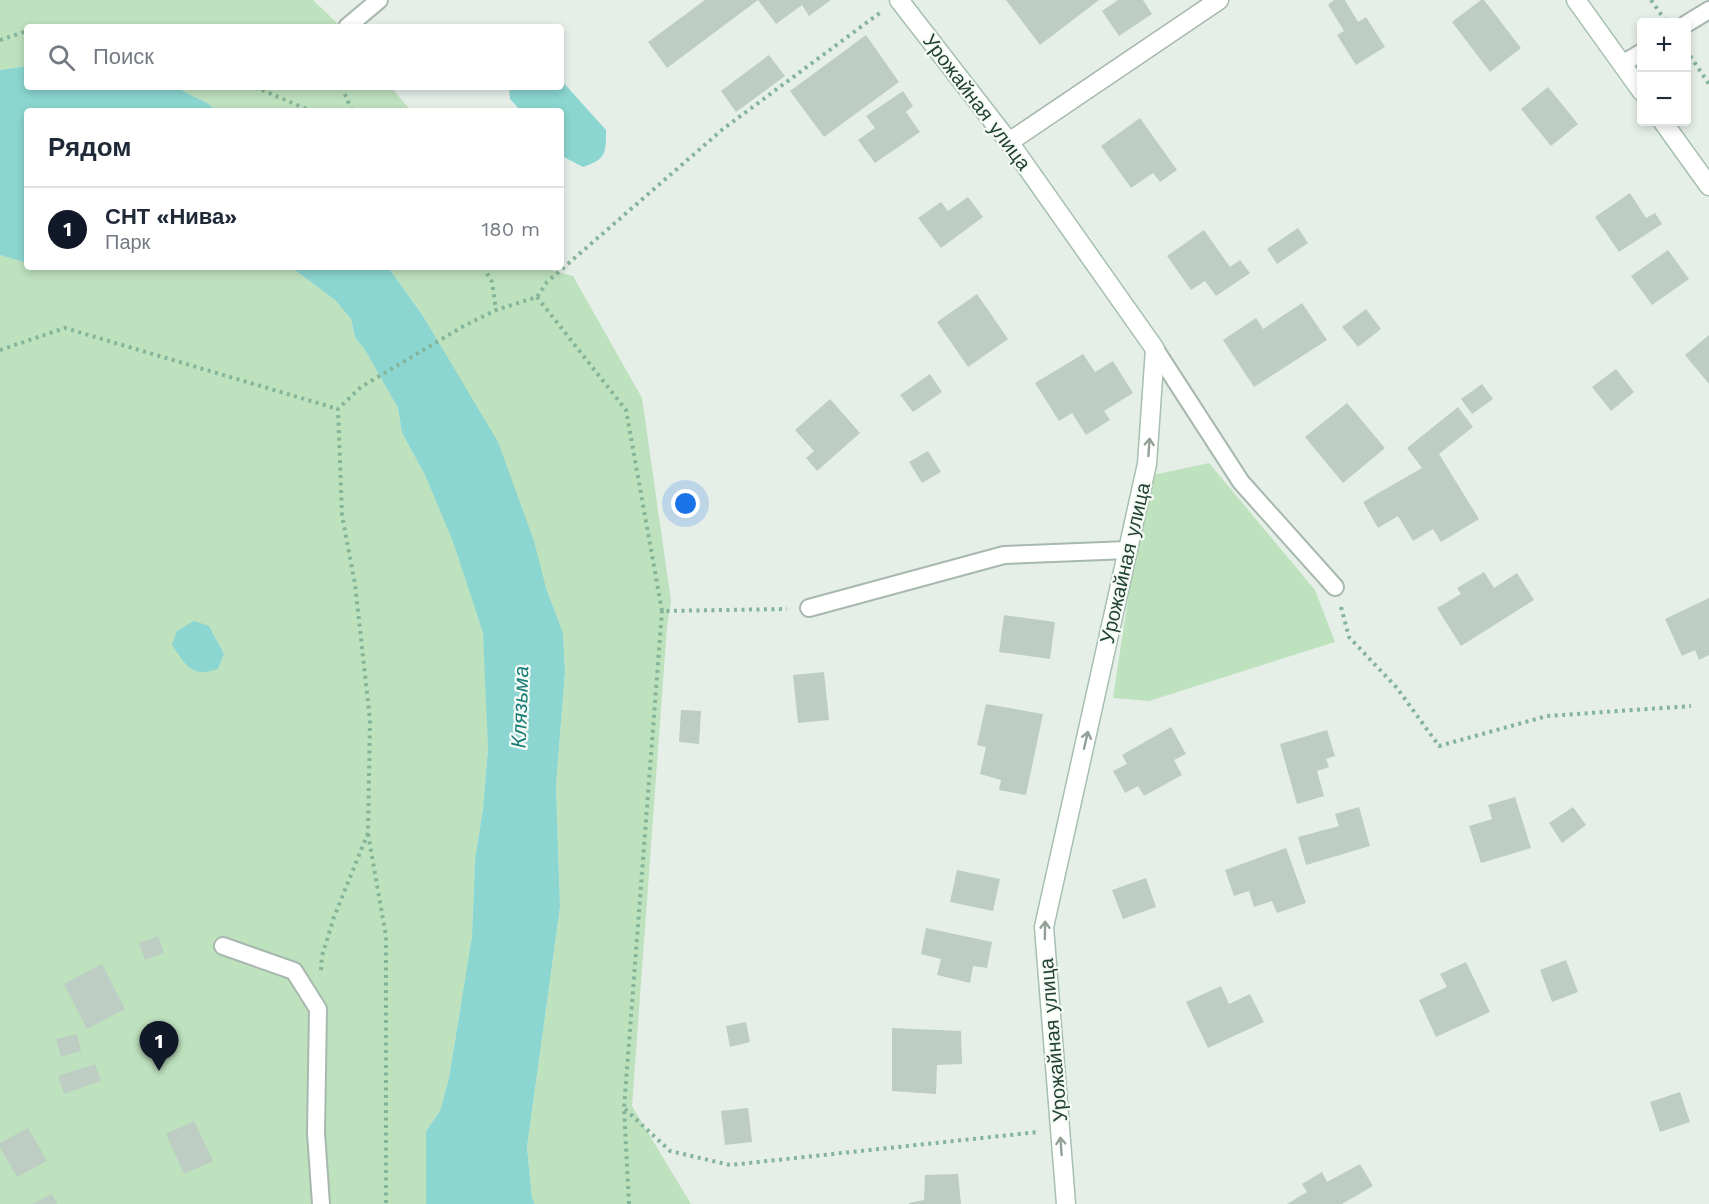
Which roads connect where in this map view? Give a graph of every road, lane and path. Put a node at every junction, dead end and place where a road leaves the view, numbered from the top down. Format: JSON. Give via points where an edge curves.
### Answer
{"nodes":[{"id":1,"x":379,"y":0,"type":"edge"},
{"id":2,"x":1219,"y":0,"type":"edge"},
{"id":3,"x":1576,"y":0,"type":"edge"},
{"id":4,"x":1651,"y":0,"type":"edge"},
{"id":5,"x":893,"y":4,"type":"edge"},
{"id":6,"x":1709,"y":10,"type":"edge"},
{"id":7,"x":1665,"y":18,"type":"edge"},
{"id":8,"x":1691,"y":21,"type":"edge"},
{"id":9,"x":351,"y":24,"type":"edge"},
{"id":10,"x":24,"y":32,"type":"edge"},
{"id":11,"x":0,"y":40,"type":"edge"},
{"id":12,"x":1637,"y":55,"type":"edge"},
{"id":13,"x":1691,"y":57,"type":"edge"},
{"id":14,"x":1622,"y":64,"type":"junction"},
{"id":15,"x":1709,"y":84,"type":"edge"},
{"id":16,"x":1637,"y":86,"type":"edge"},
{"id":17,"x":262,"y":90,"type":"edge"},
{"id":18,"x":343,"y":90,"type":"edge"},
{"id":19,"x":304,"y":108,"type":"edge"},
{"id":20,"x":351,"y":108,"type":"edge"},
{"id":21,"x":1666,"y":126,"type":"edge"},
{"id":22,"x":1009,"y":142,"type":"junction"},
{"id":23,"x":1709,"y":186,"type":"edge"},
{"id":24,"x":564,"y":267,"type":"edge"},
{"id":25,"x":485,"y":270,"type":"edge"},
{"id":26,"x":561,"y":270,"type":"edge"},
{"id":27,"x":537,"y":297,"type":"junction"},
{"id":28,"x":496,"y":310,"type":"junction"},
{"id":29,"x":1155,"y":349,"type":"junction"},
{"id":30,"x":0,"y":350,"type":"edge"},
{"id":31,"x":338,"y":409,"type":"junction"},
{"id":32,"x":1128,"y":550,"type":"junction"},
{"id":33,"x":1335,"y":587,"type":"joint"},
{"id":34,"x":809,"y":608,"type":"joint"},
{"id":35,"x":662,"y":610,"type":"junction"},
{"id":36,"x":1691,"y":706,"type":"dead end"},
{"id":37,"x":368,"y":833,"type":"junction"},
{"id":38,"x":223,"y":946,"type":"dead end"},
{"id":39,"x":318,"y":1009,"type":"junction"},
{"id":40,"x":624,"y":1108,"type":"junction"},
{"id":41,"x":1060,"y":1129,"type":"junction"},
{"id":42,"x":321,"y":1204,"type":"edge"},
{"id":43,"x":386,"y":1204,"type":"edge"},
{"id":44,"x":629,"y":1204,"type":"edge"},
{"id":45,"x":1066,"y":1204,"type":"edge"}],
"edges":[{"from":1,"to":9,"type":"lane"},
{"from":2,"to":22,"type":"street"},
{"from":3,"to":14,"type":"street"},
{"from":4,"to":7,"type":"path"},
{"from":5,"to":22,"type":"street","name":"Урожайная улица"},
{"from":5,"to":24,"type":"path","via":[[723,129]]},
{"from":6,"to":8,"type":"lane"},
{"from":10,"to":11,"type":"path"},
{"from":12,"to":14,"type":"lane"},
{"from":13,"to":15,"type":"path"},
{"from":14,"to":16,"type":"street"},
{"from":17,"to":19,"type":"path"},
{"from":18,"to":20,"type":"path"},
{"from":21,"to":23,"type":"street"},
{"from":22,"to":29,"type":"street","name":"Урожайная улица"},
{"from":25,"to":28,"type":"path","via":[[492,282]]},
{"from":26,"to":27,"type":"path"},
{"from":27,"to":28,"type":"path"},
{"from":27,"to":35,"type":"path","via":[[626,410]]},
{"from":28,"to":31,"type":"path","via":[[361,387]]},
{"from":32,"to":29,"type":"street","name":"Урожайная улица","one_way":true,"via":[[1147,464]]},
{"from":29,"to":33,"type":"lane","via":[[1241,482]]},
{"from":30,"to":31,"type":"path","via":[[65,328]]},
{"from":31,"to":37,"type":"path","via":[[342,515],[355,584],[370,720]]},
{"from":32,"to":34,"type":"lane","via":[[1004,555]]},
{"from":41,"to":32,"type":"street","name":"Урожайная улица","one_way":true,"via":[[1044,927]]},
{"from":33,"to":36,"type":"path","via":[[1349,637],[1397,688],[1439,746],[1547,716]]},
{"from":34,"to":35,"type":"path"},
{"from":35,"to":40,"type":"path"},
{"from":37,"to":39,"type":"path","via":[[333,917],[322,956]]},
{"from":37,"to":43,"type":"path","via":[[386,936]]},
{"from":38,"to":39,"type":"lane","via":[[294,971]]},
{"from":39,"to":42,"type":"lane","via":[[316,1133]]},
{"from":40,"to":41,"type":"path","via":[[670,1151],[730,1166]]},
{"from":40,"to":44,"type":"path"},
{"from":45,"to":41,"type":"street","name":"Урожайная улица","one_way":true}]}
